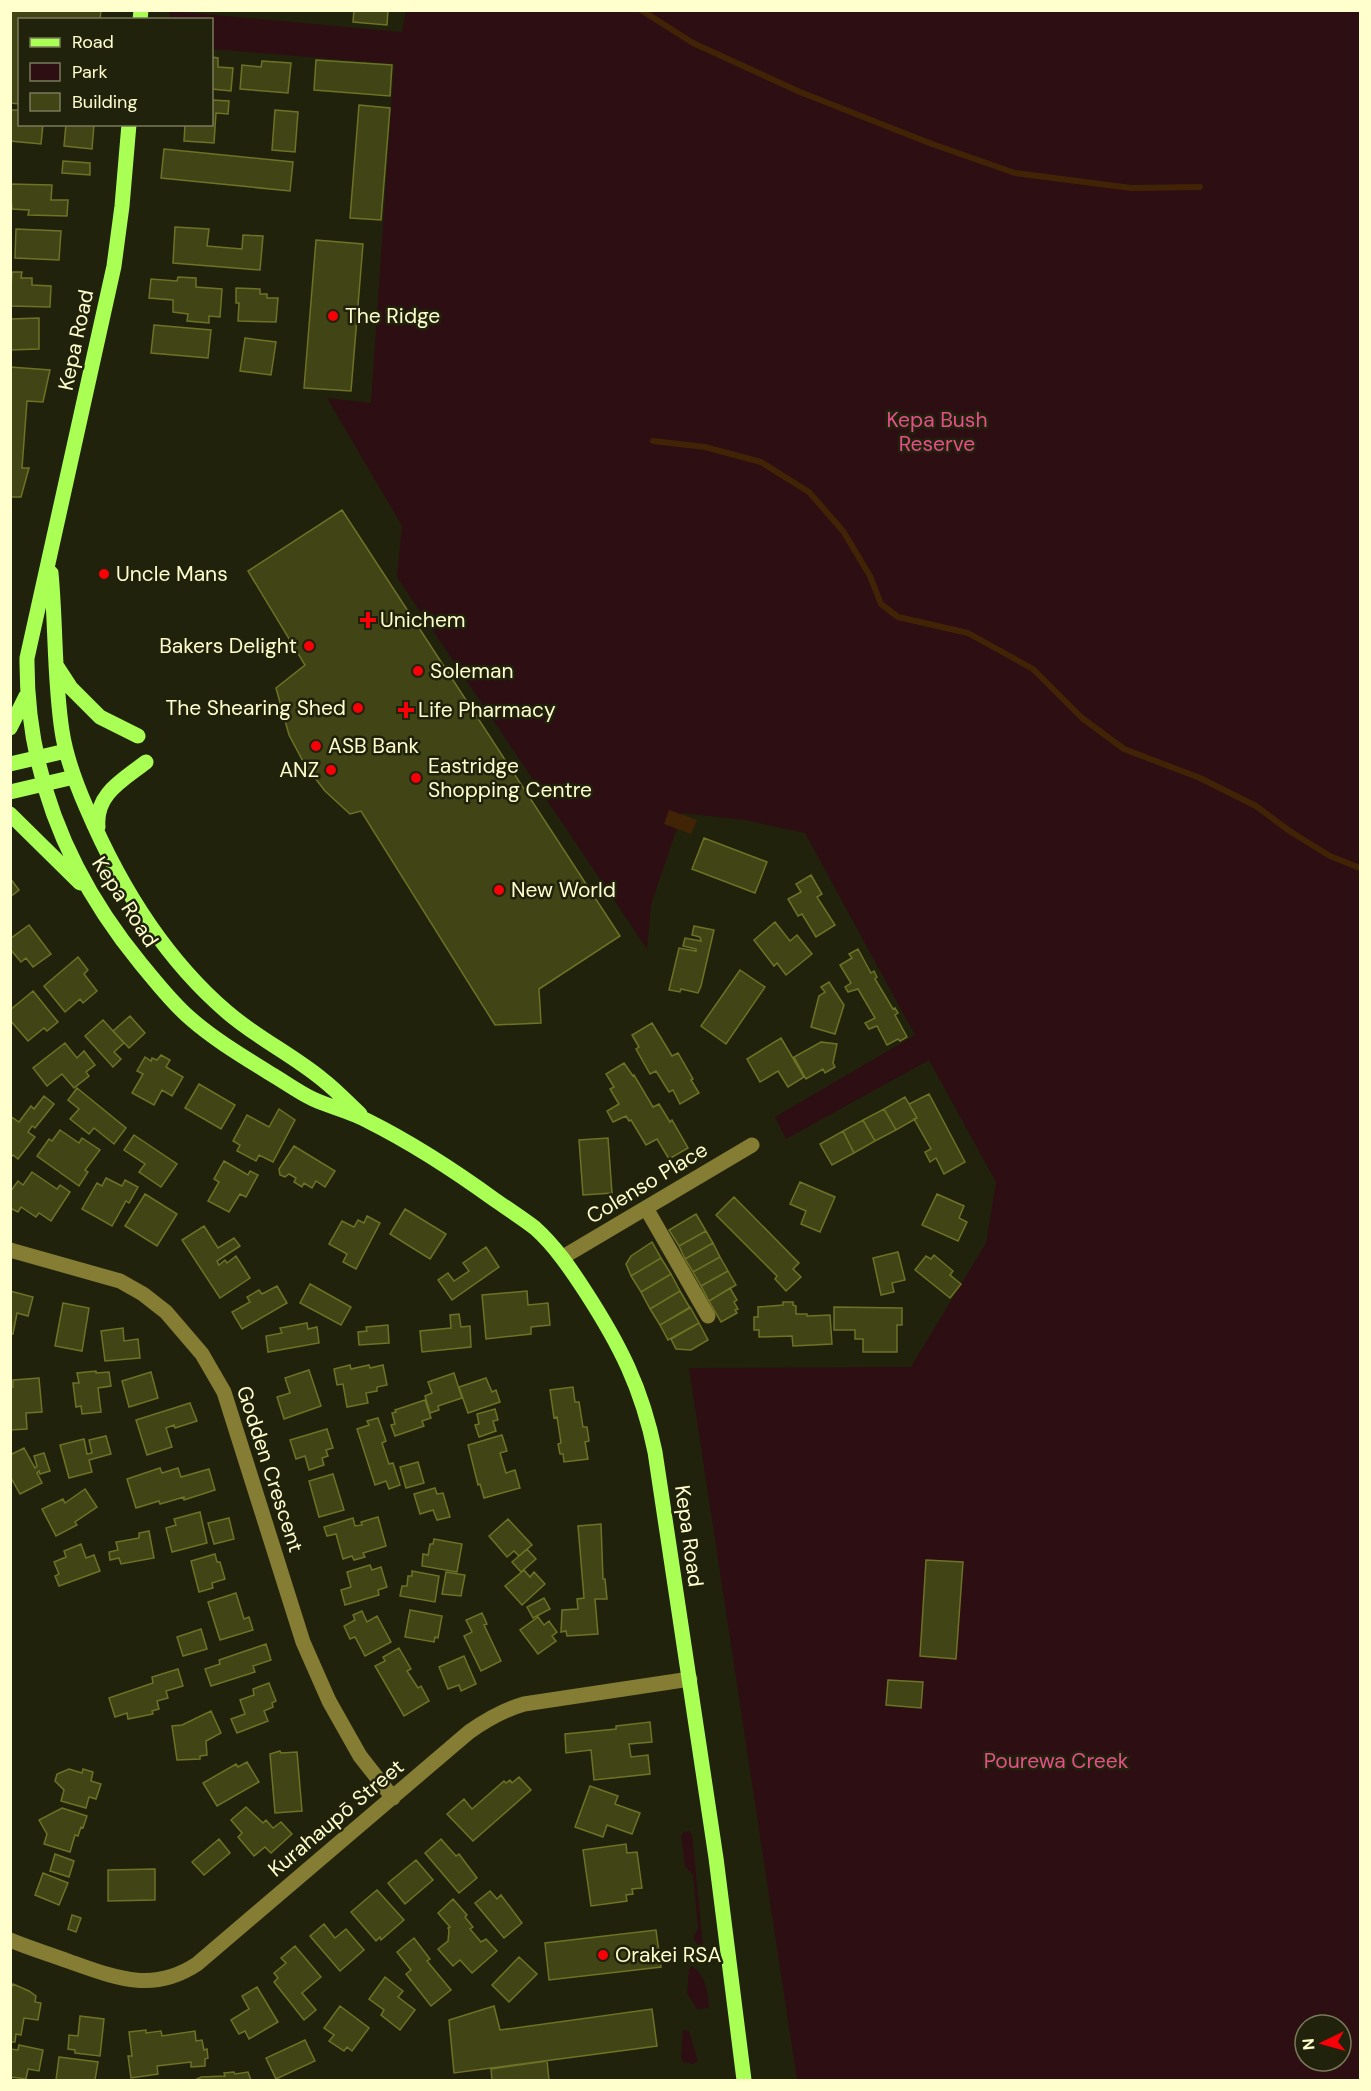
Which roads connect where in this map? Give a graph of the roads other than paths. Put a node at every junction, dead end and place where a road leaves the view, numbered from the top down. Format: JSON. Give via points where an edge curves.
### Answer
{"nodes":[{"id":1,"x":129,"y":126,"type":"edge"},
{"id":2,"x":50,"y":561,"type":"junction"},
{"id":3,"x":55,"y":663,"type":"junction"},
{"id":4,"x":27,"y":694,"type":"junction"},
{"id":5,"x":10,"y":728,"type":"edge"},
{"id":6,"x":138,"y":736,"type":"dead end"},
{"id":7,"x":66,"y":751,"type":"junction"},
{"id":8,"x":37,"y":758,"type":"junction"},
{"id":9,"x":146,"y":762,"type":"dead end"},
{"id":10,"x":10,"y":764,"type":"edge"},
{"id":11,"x":74,"y":777,"type":"junction"},
{"id":12,"x":44,"y":785,"type":"junction"},
{"id":13,"x":10,"y":792,"type":"edge"},
{"id":14,"x":10,"y":814,"type":"edge"},
{"id":15,"x":98,"y":836,"type":"junction"},
{"id":16,"x":87,"y":889,"type":"junction"},
{"id":17,"x":366,"y":1119,"type":"junction"},
{"id":18,"x":752,"y":1145,"type":"dead end"},
{"id":19,"x":646,"y":1208,"type":"junction"},
{"id":20,"x":10,"y":1250,"type":"edge"},
{"id":21,"x":563,"y":1257,"type":"junction"},
{"id":22,"x":708,"y":1316,"type":"dead end"},
{"id":23,"x":690,"y":1678,"type":"junction"},
{"id":24,"x":393,"y":1798,"type":"junction"},
{"id":25,"x":13,"y":1942,"type":"edge"},
{"id":26,"x":744,"y":2080,"type":"edge"}],
"edges":[{"from":1,"to":2,"type":"main road","name":"Kepa Road","via":[[114,266]]},
{"from":2,"to":3,"type":"main road","name":"Kepa Road"},
{"from":2,"to":4,"type":"main road","name":"Kepa Road","via":[[30,639]]},
{"from":3,"to":6,"type":"main road","via":[[71,688],[100,717]]},
{"from":3,"to":7,"type":"main road","name":"Kepa Road"},
{"from":4,"to":5,"type":"main road"},
{"from":4,"to":8,"type":"main road","name":"Kepa Road"},
{"from":7,"to":8,"type":"main road"},
{"from":7,"to":11,"type":"main road","name":"Kepa Road"},
{"from":8,"to":10,"type":"main road"},
{"from":8,"to":12,"type":"main road","name":"Kepa Road"},
{"from":9,"to":15,"type":"main road","via":[[106,793],[97,817]]},
{"from":11,"to":12,"type":"main road"},
{"from":11,"to":15,"type":"main road","name":"Kepa Road"},
{"from":12,"to":13,"type":"main road"},
{"from":12,"to":16,"type":"main road","name":"Kepa Road"},
{"from":14,"to":16,"type":"main road"},
{"from":15,"to":17,"type":"main road","name":"Kepa Road","via":[[149,923],[208,994],[251,1032],[322,1079]]},
{"from":16,"to":17,"type":"main road","name":"Kepa Road","via":[[130,951],[192,1020],[313,1099]]},
{"from":17,"to":21,"type":"main road","name":"Kepa Road","via":[[467,1180],[535,1229]]},
{"from":18,"to":19,"type":"street","name":"Colenso Place"},
{"from":19,"to":21,"type":"street","name":"Colenso Place"},
{"from":19,"to":22,"type":"street"},
{"from":20,"to":24,"type":"street","name":"Godden Crescent","via":[[120,1281],[166,1312],[202,1354],[224,1392],[316,1673],[360,1756]]},
{"from":21,"to":23,"type":"main road","name":"Kepa Road","via":[[612,1333],[643,1403],[655,1452]]},
{"from":23,"to":24,"type":"street","name":"Kurahaupō Street","via":[[512,1707],[469,1732]]},
{"from":23,"to":26,"type":"main road","name":"Kepa Road"},
{"from":24,"to":25,"type":"street","name":"Kurahaupō Street","via":[[197,1964],[174,1976],[129,1980]]}]}
